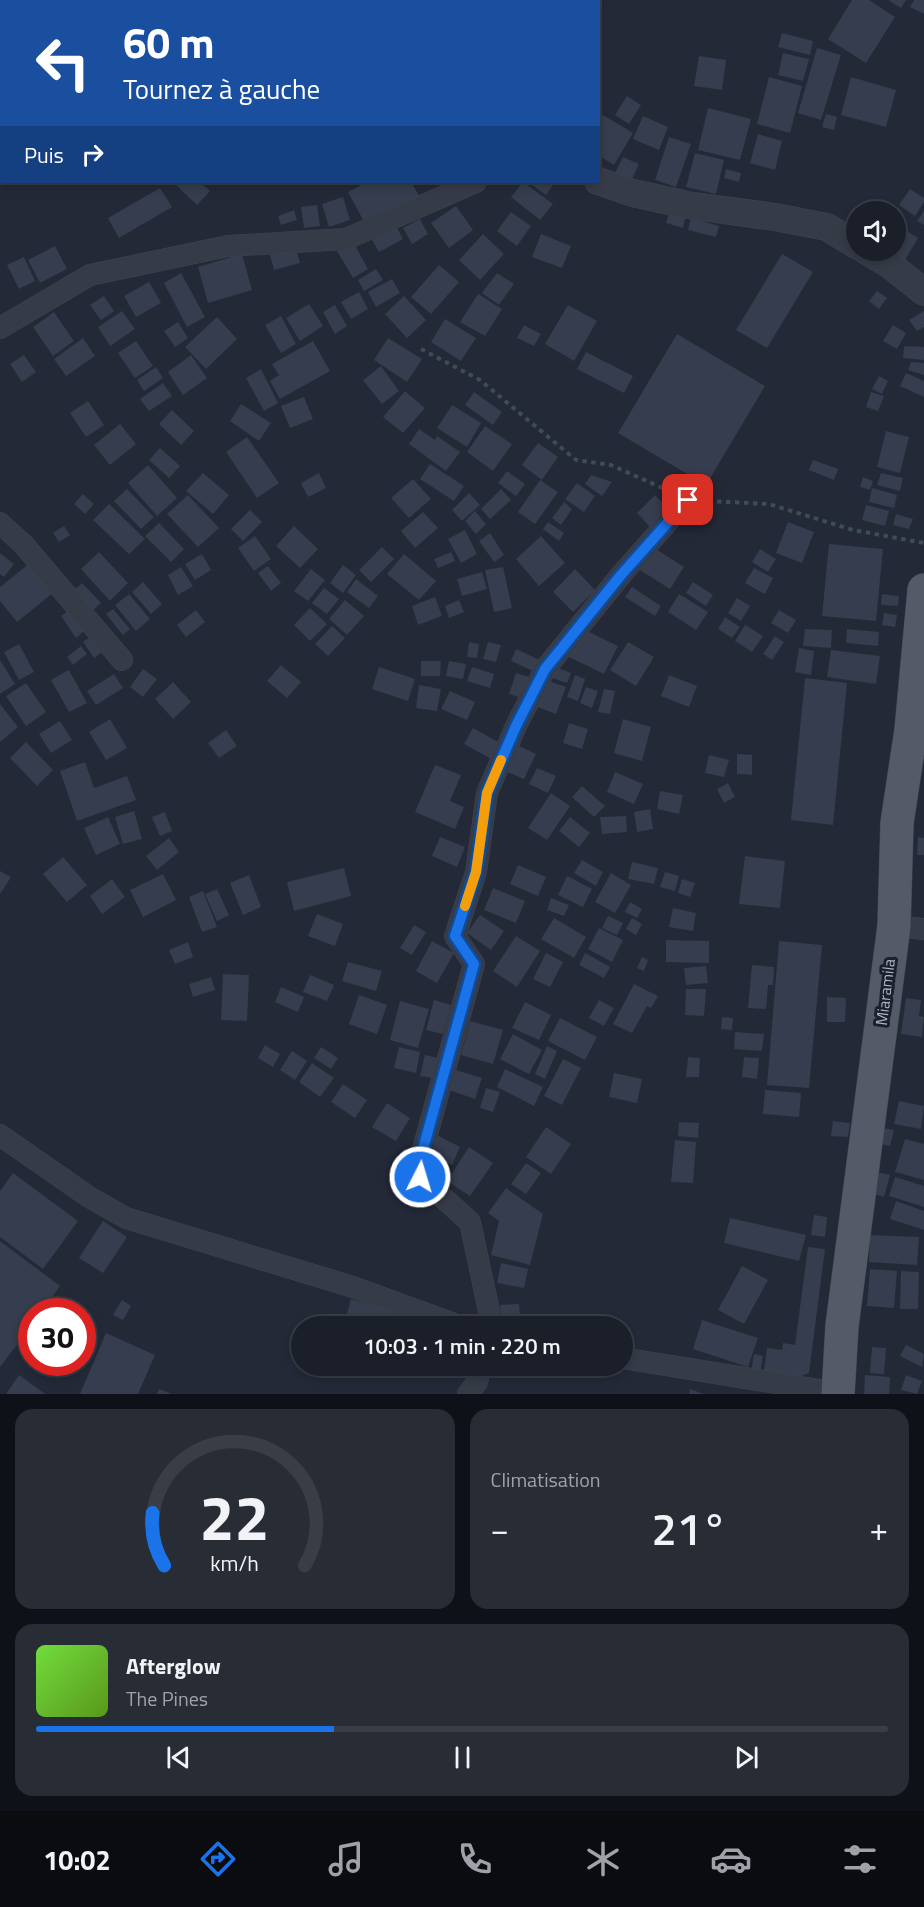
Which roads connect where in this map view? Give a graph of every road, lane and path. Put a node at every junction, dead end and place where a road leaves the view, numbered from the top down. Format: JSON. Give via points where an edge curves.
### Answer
{"nodes":[{"id":1,"x":600,"y":182,"type":"edge"},
{"id":2,"x":474,"y":183,"type":"edge"},
{"id":3,"x":846,"y":239,"type":"edge"},
{"id":4,"x":882,"y":261,"type":"edge"},
{"id":5,"x":924,"y":292,"type":"edge"},
{"id":6,"x":0,"y":328,"type":"edge"},
{"id":7,"x":421,"y":349,"type":"dead end"},
{"id":8,"x":688,"y":500,"type":"junction"},
{"id":9,"x":0,"y":524,"type":"edge"},
{"id":10,"x":924,"y":543,"type":"edge"},
{"id":11,"x":924,"y":590,"type":"edge"},
{"id":12,"x":122,"y":660,"type":"dead end"},
{"id":13,"x":917,"y":732,"type":"edge"},
{"id":14,"x":909,"y":927,"type":"edge"},
{"id":15,"x":0,"y":1136,"type":"edge"},
{"id":16,"x":433,"y":1316,"type":"edge"},
{"id":17,"x":489,"y":1316,"type":"edge"},
{"id":18,"x":633,"y":1360,"type":"edge"},
{"id":19,"x":479,"y":1376,"type":"edge"},
{"id":20,"x":799,"y":1390,"type":"edge"},
{"id":21,"x":838,"y":1393,"type":"edge"},
{"id":22,"x":468,"y":1394,"type":"edge"}],
"edges":[{"from":1,"to":3,"type":"street","via":[[687,205],[827,227]]},
{"from":2,"to":6,"type":"street","via":[[346,239],[228,246],[90,275]]},
{"from":4,"to":5,"type":"street"},
{"from":7,"to":8,"type":"path","via":[[480,380],[576,460],[611,465]]},
{"from":8,"to":10,"type":"path","via":[[769,504],[853,530]]},
{"from":8,"to":17,"type":"street","via":[[545,669],[487,793],[476,872],[455,936],[474,964],[420,1160],[420,1177],[470,1222]]},
{"from":9,"to":12,"type":"street","via":[[23,544]]},
{"from":11,"to":13,"type":"main road","name":"Miaramila"},
{"from":13,"to":14,"type":"main road","name":"Miaramila","via":[[897,823]]},
{"from":14,"to":21,"type":"main road","name":"Miaramila","via":[[842,1326]]},
{"from":15,"to":16,"type":"street","via":[[126,1218],[353,1287]]},
{"from":18,"to":20,"type":"street"},
{"from":19,"to":22,"type":"street"},
{"from":20,"to":21,"type":"street"}]}
